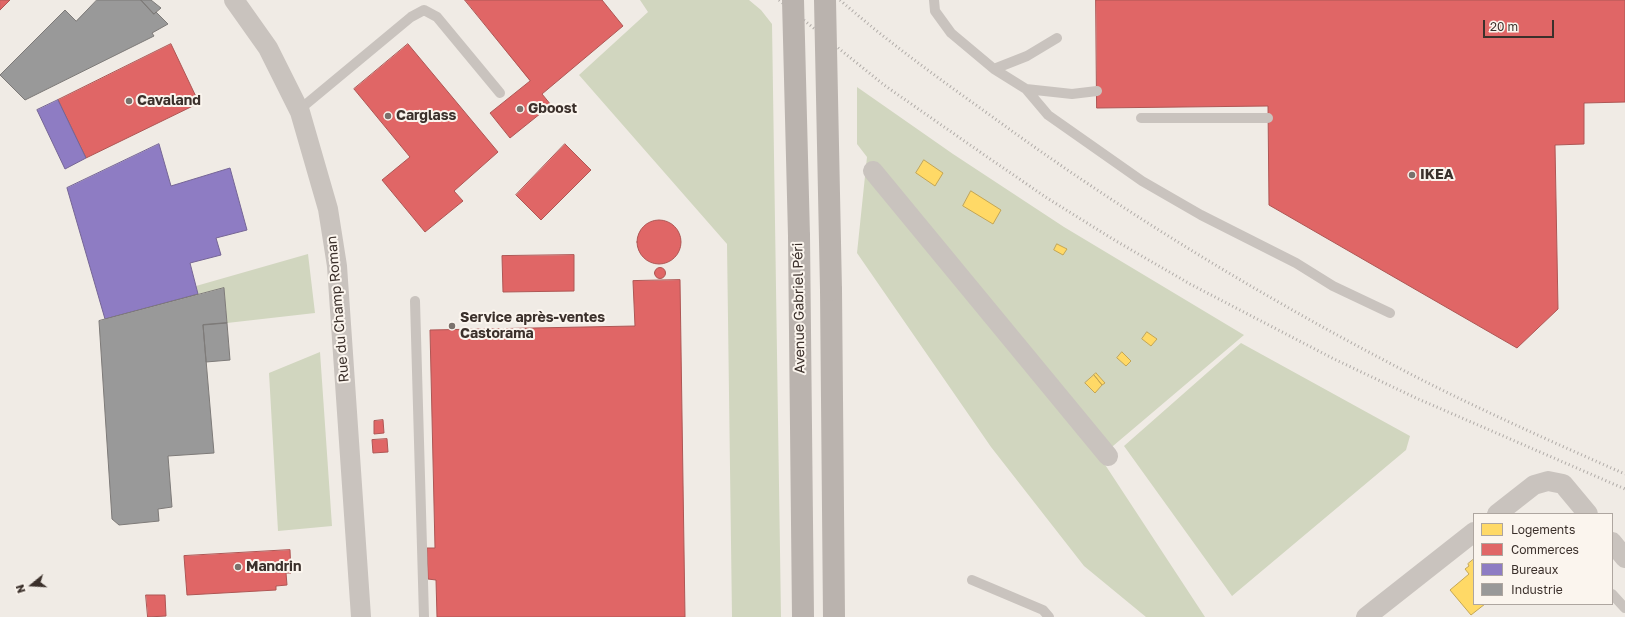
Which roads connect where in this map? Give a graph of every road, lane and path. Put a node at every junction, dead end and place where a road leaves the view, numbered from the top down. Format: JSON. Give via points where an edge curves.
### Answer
{"nodes":[{"id":1,"x":234,"y":0,"type":"edge"},
{"id":2,"x":793,"y":0,"type":"edge"},
{"id":3,"x":825,"y":0,"type":"edge"},
{"id":4,"x":934,"y":0,"type":"edge"},
{"id":5,"x":1057,"y":38,"type":"dead end"},
{"id":6,"x":994,"y":69,"type":"junction"},
{"id":7,"x":1026,"y":89,"type":"junction"},
{"id":8,"x":1097,"y":90,"type":"dead end"},
{"id":9,"x":500,"y":93,"type":"dead end"},
{"id":10,"x":299,"y":110,"type":"junction"},
{"id":11,"x":1141,"y":118,"type":"dead end"},
{"id":12,"x":1268,"y":118,"type":"dead end"},
{"id":13,"x":873,"y":171,"type":"dead end"},
{"id":14,"x":415,"y":301,"type":"dead end"},
{"id":15,"x":1390,"y":314,"type":"dead end"},
{"id":16,"x":1108,"y":456,"type":"dead end"},
{"id":17,"x":1498,"y":513,"type":"edge"},
{"id":18,"x":1587,"y":513,"type":"edge"},
{"id":19,"x":1473,"y":533,"type":"edge"},
{"id":20,"x":1613,"y":543,"type":"edge"},
{"id":21,"x":1625,"y":558,"type":"edge"},
{"id":22,"x":972,"y":580,"type":"dead end"},
{"id":23,"x":1613,"y":595,"type":"edge"},
{"id":24,"x":1625,"y":608,"type":"edge"},
{"id":25,"x":361,"y":617,"type":"edge"},
{"id":26,"x":424,"y":617,"type":"edge"},
{"id":27,"x":802,"y":617,"type":"edge"},
{"id":28,"x":834,"y":617,"type":"edge"},
{"id":29,"x":1049,"y":617,"type":"edge"},
{"id":30,"x":1366,"y":617,"type":"edge"}],
"edges":[{"from":1,"to":10,"type":"street","name":"Rue du Champ Roman","via":[[268,48]]},
{"from":2,"to":27,"type":"main road","name":"Avenue Gabriel Péri","bridge":true,"via":[[799,236]]},
{"from":3,"to":28,"type":"main road","bridge":true},
{"from":4,"to":6,"type":"lane","via":[[935,12],[951,33]]},
{"from":5,"to":6,"type":"lane","via":[[1027,56]]},
{"from":6,"to":7,"type":"lane"},
{"from":7,"to":8,"type":"lane","via":[[1072,94]]},
{"from":7,"to":15,"type":"lane","via":[[1048,115],[1142,181],[1333,286]]},
{"from":9,"to":10,"type":"lane","via":[[437,17],[424,10],[411,17]]},
{"from":10,"to":25,"type":"street","name":"Rue du Champ Roman","via":[[328,209],[338,266]]},
{"from":11,"to":12,"type":"lane"},
{"from":13,"to":16,"type":"street"},
{"from":14,"to":26,"type":"lane"},
{"from":17,"to":18,"type":"street","via":[[1534,485],[1548,481],[1563,484]]},
{"from":19,"to":30,"type":"street"},
{"from":20,"to":21,"type":"street"},
{"from":22,"to":29,"type":"lane","via":[[1043,610]]},
{"from":23,"to":24,"type":"lane"}]}
